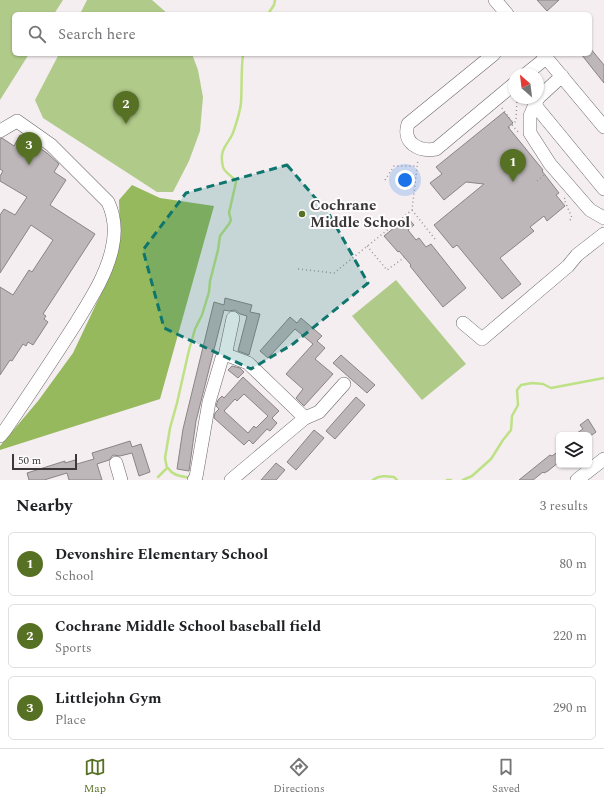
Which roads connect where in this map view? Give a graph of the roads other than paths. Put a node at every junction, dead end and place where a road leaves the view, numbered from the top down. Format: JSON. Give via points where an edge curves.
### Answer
{"nodes":[{"id":1,"x":495,"y":0,"type":"edge"},
{"id":2,"x":506,"y":12,"type":"edge"},
{"id":3,"x":492,"y":56,"type":"edge"},
{"id":4,"x":545,"y":56,"type":"edge"},
{"id":5,"x":532,"y":68,"type":"edge"},
{"id":6,"x":562,"y":76,"type":"junction"},
{"id":7,"x":508,"y":89,"type":"edge"},
{"id":8,"x":544,"y":93,"type":"edge"},
{"id":9,"x":535,"y":104,"type":"edge"},
{"id":10,"x":540,"y":104,"type":"edge"},
{"id":11,"x":604,"y":127,"type":"edge"},
{"id":12,"x":0,"y":131,"type":"edge"},
{"id":13,"x":604,"y":189,"type":"edge"},
{"id":14,"x":604,"y":218,"type":"edge"},
{"id":15,"x":604,"y":234,"type":"edge"},
{"id":16,"x":233,"y":318,"type":"dead end"},
{"id":17,"x":463,"y":323,"type":"dead end"},
{"id":18,"x":225,"y":356,"type":"junction"},
{"id":19,"x":344,"y":384,"type":"dead end"},
{"id":20,"x":305,"y":418,"type":"junction"},
{"id":21,"x":0,"y":436,"type":"edge"},
{"id":22,"x":116,"y":462,"type":"dead end"},
{"id":23,"x":602,"y":464,"type":"edge"},
{"id":24,"x":121,"y":480,"type":"edge"},
{"id":25,"x":194,"y":480,"type":"edge"},
{"id":26,"x":231,"y":480,"type":"edge"},
{"id":27,"x":577,"y":480,"type":"edge"}],
"edges":[{"from":1,"to":2,"type":"street"},
{"from":3,"to":7,"type":"street","via":[[408,124],[408,138],[420,149],[436,149]]},
{"from":4,"to":5,"type":"street"},
{"from":4,"to":6,"type":"street"},
{"from":6,"to":8,"type":"street"},
{"from":6,"to":11,"type":"street"},
{"from":9,"to":14,"type":"street","via":[[530,116],[530,132],[550,164],[590,210]]},
{"from":10,"to":13,"type":"street"},
{"from":12,"to":21,"type":"street","via":[[17,120],[51,145],[108,202],[115,224],[112,249],[102,278],[57,354]]},
{"from":15,"to":17,"type":"street","via":[[482,339]]},
{"from":16,"to":18,"type":"street"},
{"from":18,"to":20,"type":"street","via":[[248,363]]},
{"from":18,"to":25,"type":"street","via":[[222,358],[209,402]]},
{"from":19,"to":20,"type":"street","via":[[319,412]]},
{"from":20,"to":26,"type":"street"},
{"from":22,"to":24,"type":"street"},
{"from":23,"to":27,"type":"street"}]}
